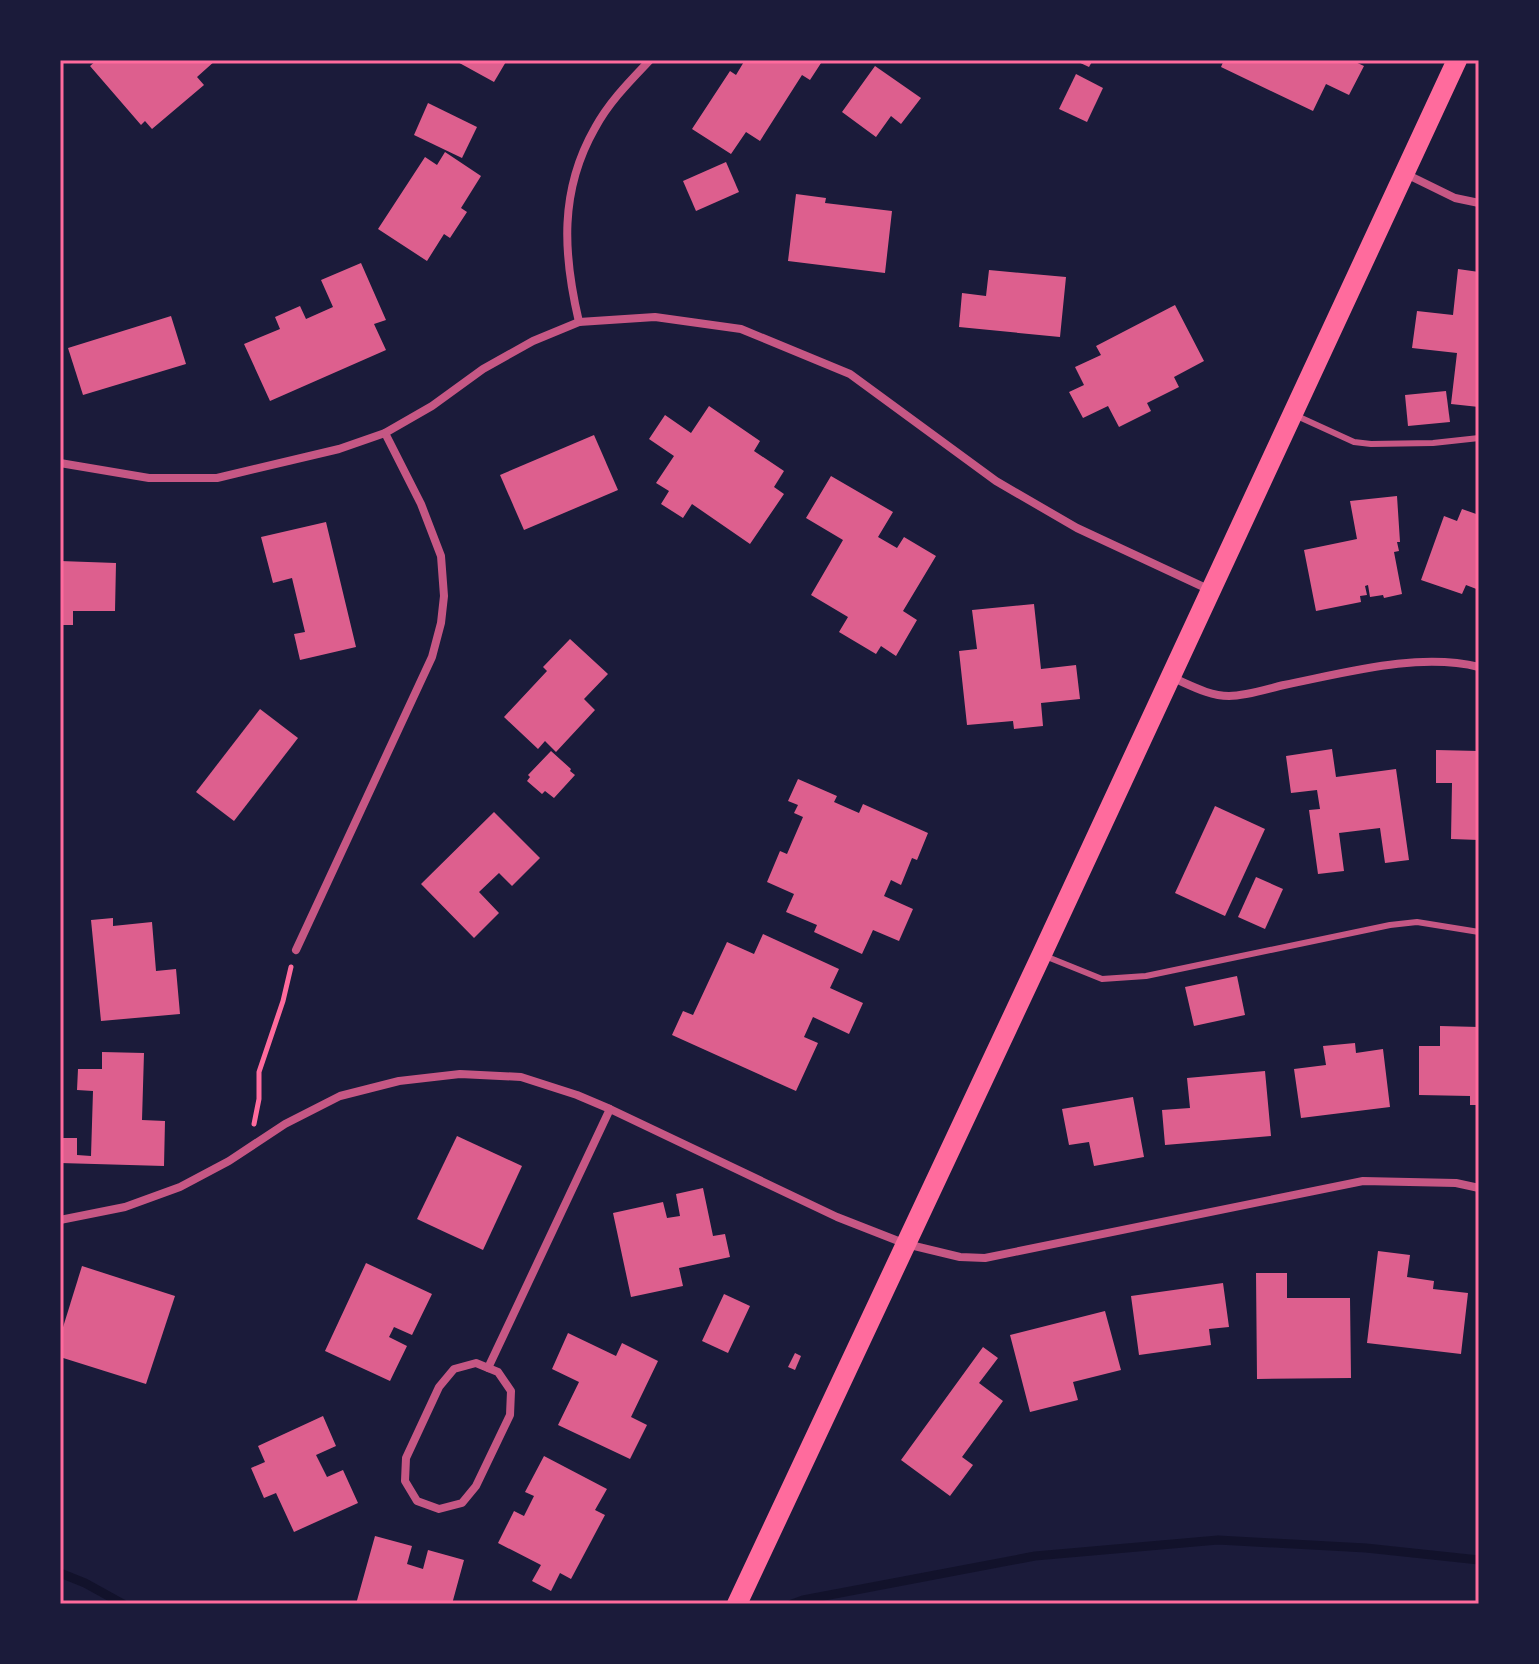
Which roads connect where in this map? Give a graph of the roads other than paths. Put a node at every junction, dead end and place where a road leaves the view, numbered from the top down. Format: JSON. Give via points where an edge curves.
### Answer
{"nodes":[{"id":1,"x":650,"y":60,"type":"edge"},
{"id":2,"x":1457,"y":60,"type":"edge"},
{"id":3,"x":1403,"y":173,"type":"junction"},
{"id":4,"x":1479,"y":203,"type":"edge"},
{"id":5,"x":579,"y":322,"type":"junction"},
{"id":6,"x":1292,"y":414,"type":"junction"},
{"id":7,"x":385,"y":433,"type":"junction"},
{"id":8,"x":1479,"y":438,"type":"edge"},
{"id":9,"x":60,"y":463,"type":"edge"},
{"id":10,"x":1210,"y":590,"type":"junction"},
{"id":11,"x":1479,"y":667,"type":"edge"},
{"id":12,"x":1170,"y":676,"type":"junction"},
{"id":13,"x":1479,"y":932,"type":"edge"},
{"id":14,"x":296,"y":950,"type":"road end"},
{"id":15,"x":1042,"y":954,"type":"junction"},
{"id":16,"x":610,"y":1109,"type":"junction"},
{"id":17,"x":1479,"y":1188,"type":"edge"},
{"id":18,"x":60,"y":1220,"type":"edge"},
{"id":19,"x":906,"y":1244,"type":"junction"},
{"id":20,"x":488,"y":1368,"type":"junction"},
{"id":21,"x":737,"y":1604,"type":"edge"}],
"edges":[{"from":1,"to":5,"type":"street","via":[[594,128],[576,171],[566,220]]},
{"from":2,"to":3,"type":"main road"},
{"from":3,"to":4,"type":"street","via":[[1455,198]]},
{"from":3,"to":6,"type":"main road"},
{"from":5,"to":7,"type":"street","via":[[483,369]]},
{"from":5,"to":10,"type":"street","via":[[655,317],[741,329],[850,374],[996,481],[1077,528]]},
{"from":6,"to":8,"type":"lane","via":[[1354,442]]},
{"from":6,"to":10,"type":"main road"},
{"from":7,"to":9,"type":"street","via":[[217,478],[149,478]]},
{"from":7,"to":14,"type":"street","via":[[441,556],[441,623],[432,657]]},
{"from":10,"to":12,"type":"main road"},
{"from":11,"to":12,"type":"street","via":[[1424,661],[1229,696]]},
{"from":12,"to":15,"type":"main road"},
{"from":13,"to":15,"type":"lane","via":[[1417,922],[1390,925],[1146,976],[1102,979]]},
{"from":15,"to":19,"type":"main road"},
{"from":16,"to":18,"type":"street","via":[[521,1077],[460,1074],[399,1081],[340,1096],[180,1187],[125,1207]]},
{"from":16,"to":19,"type":"street","via":[[837,1217]]},
{"from":16,"to":20,"type":"street"},
{"from":17,"to":19,"type":"street","via":[[1363,1181],[985,1258]]},
{"from":19,"to":21,"type":"main road"},
{"from":20,"to":20,"type":"street","via":[[476,1363],[454,1369],[439,1387],[406,1458],[405,1481],[417,1501],[439,1509],[462,1503],[476,1486],[510,1415],[511,1391],[498,1372]]}]}
